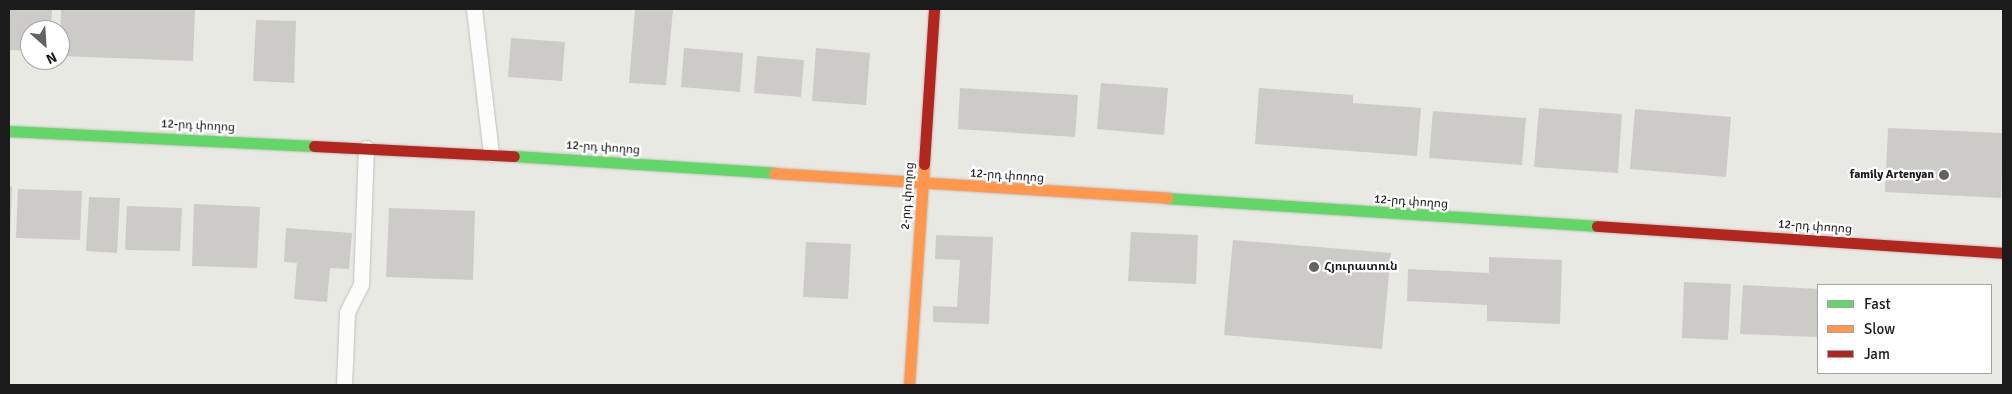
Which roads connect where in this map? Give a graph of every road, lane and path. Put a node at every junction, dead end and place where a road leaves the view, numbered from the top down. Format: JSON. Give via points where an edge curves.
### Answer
{"nodes":[{"id":1,"x":474,"y":9,"type":"edge"},
{"id":2,"x":934,"y":9,"type":"edge"},
{"id":3,"x":9,"y":130,"type":"edge"},
{"id":4,"x":366,"y":148,"type":"junction"},
{"id":5,"x":491,"y":154,"type":"junction"},
{"id":6,"x":922,"y":184,"type":"junction"},
{"id":7,"x":2003,"y":253,"type":"edge"},
{"id":8,"x":344,"y":385,"type":"edge"},
{"id":9,"x":909,"y":385,"type":"edge"}],
"edges":[{"from":1,"to":5,"type":"lane"},
{"from":2,"to":6,"type":"street","name":"2-րդ փողոց"},
{"from":3,"to":4,"type":"street","name":"12-րդ փողոց"},
{"from":4,"to":5,"type":"street","name":"12-րդ փողոց"},
{"from":4,"to":8,"type":"lane","via":[[361,284],[347,312]]},
{"from":5,"to":6,"type":"street","name":"12-րդ փողոց"},
{"from":6,"to":7,"type":"street","name":"12-րդ փողոց"},
{"from":6,"to":9,"type":"street","name":"2-րդ փողոց"}]}
